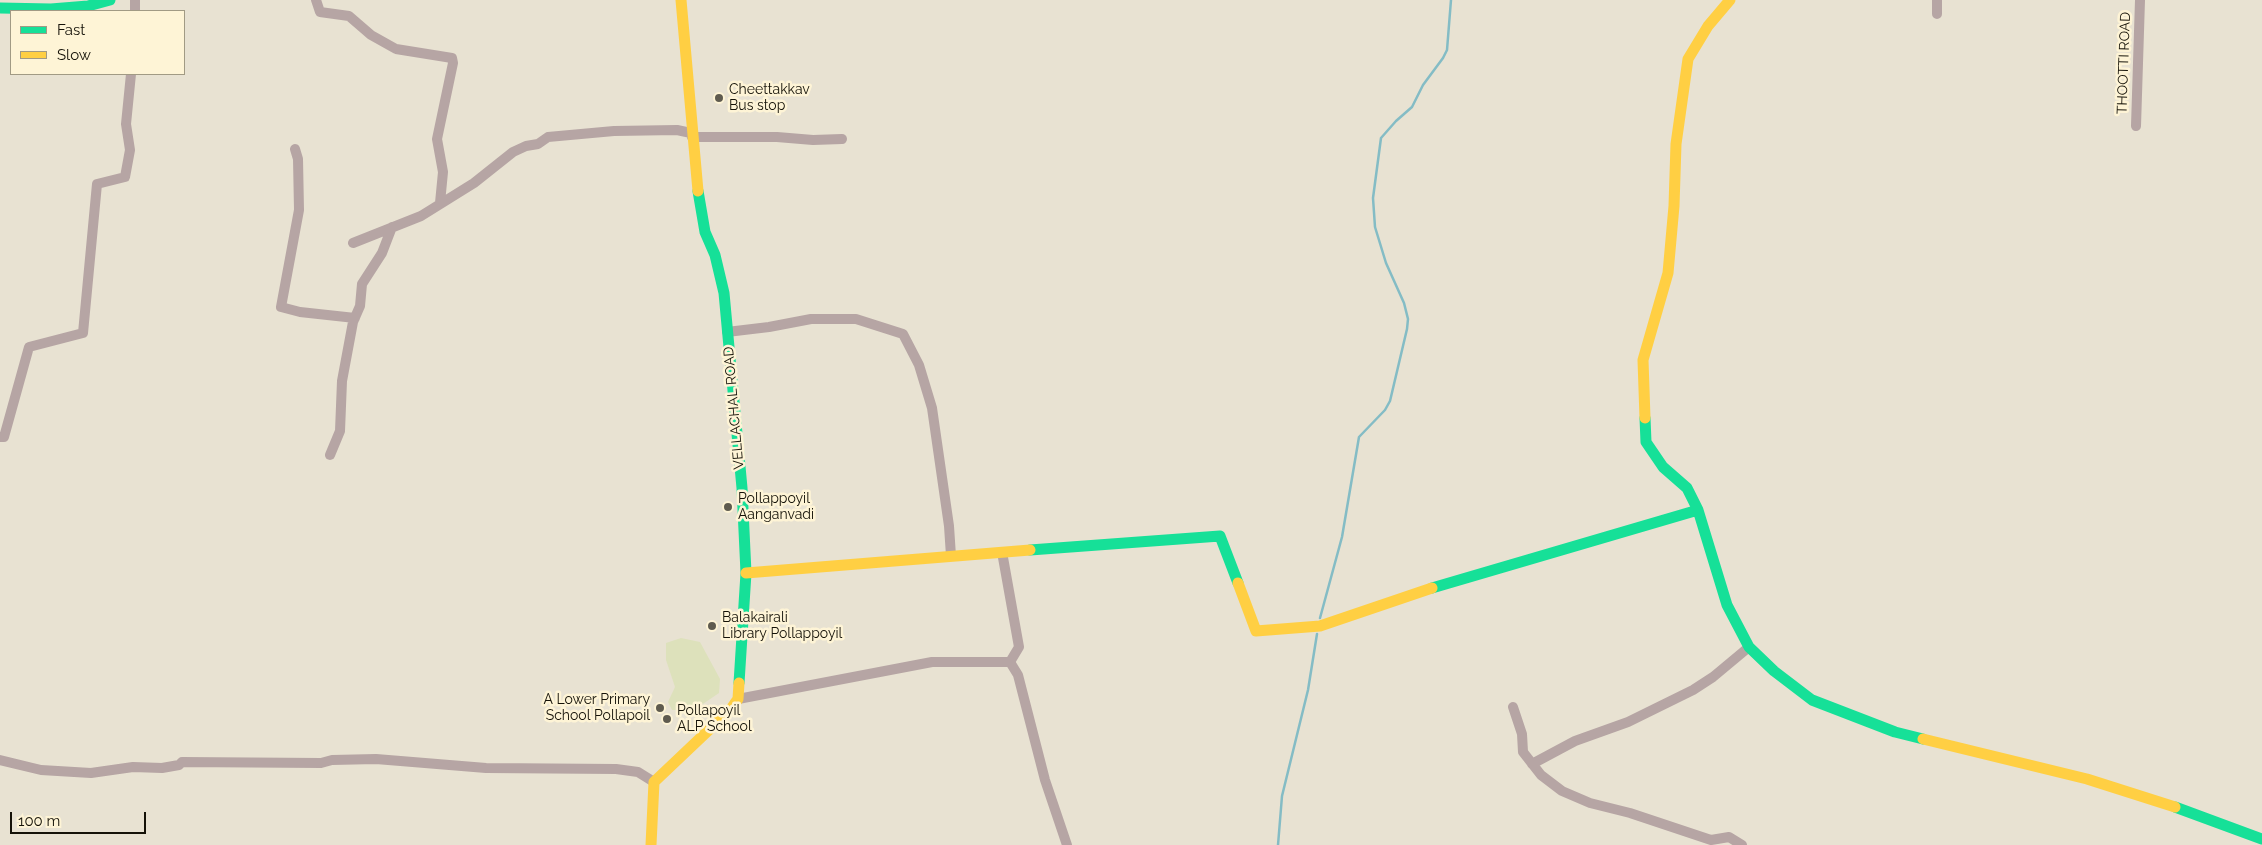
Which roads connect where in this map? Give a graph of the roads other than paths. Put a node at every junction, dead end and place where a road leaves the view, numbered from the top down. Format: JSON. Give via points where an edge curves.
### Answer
{"nodes":[{"id":1,"x":110,"y":0,"type":"edge"},
{"id":2,"x":316,"y":0,"type":"edge"},
{"id":3,"x":680,"y":0,"type":"edge"},
{"id":4,"x":1730,"y":0,"type":"edge"},
{"id":5,"x":1937,"y":0,"type":"edge"},
{"id":6,"x":2140,"y":0,"type":"edge"},
{"id":7,"x":0,"y":8,"type":"edge"},
{"id":8,"x":1937,"y":14,"type":"dead end"},
{"id":9,"x":131,"y":75,"type":"edge"},
{"id":10,"x":2136,"y":126,"type":"dead end"},
{"id":11,"x":692,"y":135,"type":"junction"},
{"id":12,"x":842,"y":140,"type":"dead end"},
{"id":13,"x":295,"y":149,"type":"dead end"},
{"id":14,"x":440,"y":203,"type":"junction"},
{"id":15,"x":392,"y":227,"type":"junction"},
{"id":16,"x":353,"y":243,"type":"dead end"},
{"id":17,"x":354,"y":318,"type":"junction"},
{"id":18,"x":728,"y":332,"type":"junction"},
{"id":19,"x":0,"y":437,"type":"edge"},
{"id":20,"x":330,"y":455,"type":"dead end"},
{"id":21,"x":1698,"y":510,"type":"junction"},
{"id":22,"x":1002,"y":552,"type":"junction"},
{"id":23,"x":951,"y":556,"type":"junction"},
{"id":24,"x":746,"y":573,"type":"junction"},
{"id":25,"x":1749,"y":647,"type":"junction"},
{"id":26,"x":1010,"y":662,"type":"junction"},
{"id":27,"x":738,"y":699,"type":"junction"},
{"id":28,"x":1513,"y":707,"type":"dead end"},
{"id":29,"x":0,"y":760,"type":"edge"},
{"id":30,"x":1532,"y":764,"type":"junction"},
{"id":31,"x":654,"y":782,"type":"junction"},
{"id":32,"x":2262,"y":839,"type":"edge"},
{"id":33,"x":651,"y":845,"type":"edge"},
{"id":34,"x":1067,"y":845,"type":"edge"},
{"id":35,"x":1742,"y":845,"type":"edge"}],
"edges":[{"from":1,"to":7,"type":"street","via":[[88,6],[51,9]]},
{"from":2,"to":14,"type":"street","via":[[320,12],[349,16],[371,35],[396,49],[452,58],[437,139],[443,172]]},
{"from":3,"to":11,"type":"street","name":"VELLACHAL ROAD"},
{"from":4,"to":21,"type":"street","via":[[1708,26],[1688,59],[1676,144],[1668,273],[1643,360],[1646,442],[1663,467],[1687,488]]},
{"from":5,"to":8,"type":"street"},
{"from":6,"to":10,"type":"street","name":"THOOTTI ROAD"},
{"from":9,"to":19,"type":"street","via":[[126,124],[130,150],[125,177],[97,184],[84,333],[30,347],[4,437]]},
{"from":11,"to":12,"type":"street"},
{"from":11,"to":14,"type":"street","via":[[677,130],[548,137],[513,152],[474,183]]},
{"from":11,"to":18,"type":"street","name":"VELLACHAL ROAD","via":[[705,232],[715,255],[724,293]]},
{"from":13,"to":17,"type":"street","via":[[299,210],[281,307]]},
{"from":14,"to":15,"type":"street","via":[[421,216]]},
{"from":15,"to":16,"type":"street"},
{"from":15,"to":17,"type":"street","via":[[382,253],[362,284],[360,306]]},
{"from":17,"to":20,"type":"street","via":[[342,381],[340,431]]},
{"from":18,"to":23,"type":"street","via":[[810,319],[856,319],[903,334],[920,365],[932,408]]},
{"from":18,"to":24,"type":"street","name":"VELLACHAL ROAD"},
{"from":21,"to":22,"type":"street","via":[[1412,593],[1320,626],[1256,631],[1220,536]]},
{"from":21,"to":25,"type":"street","via":[[1727,605]]},
{"from":22,"to":23,"type":"street"},
{"from":22,"to":26,"type":"street","via":[[1019,647]]},
{"from":23,"to":24,"type":"street"},
{"from":24,"to":27,"type":"street","name":"VELLACHAL ROAD"},
{"from":25,"to":30,"type":"street","via":[[1693,690],[1628,722],[1575,741]]},
{"from":25,"to":32,"type":"street","via":[[1812,700],[1895,732],[2087,779]]},
{"from":26,"to":27,"type":"street","via":[[932,662]]},
{"from":26,"to":34,"type":"street","via":[[1018,675],[1045,780]]},
{"from":27,"to":31,"type":"street"},
{"from":28,"to":30,"type":"street","via":[[1522,734],[1523,752]]},
{"from":29,"to":31,"type":"street","via":[[41,770],[91,773],[134,767],[179,766],[182,762],[321,764],[332,760],[376,760],[486,768],[616,769],[638,772]]},
{"from":30,"to":35,"type":"street","via":[[1562,791],[1590,803],[1711,840],[1730,837]]},
{"from":31,"to":33,"type":"street"}]}
